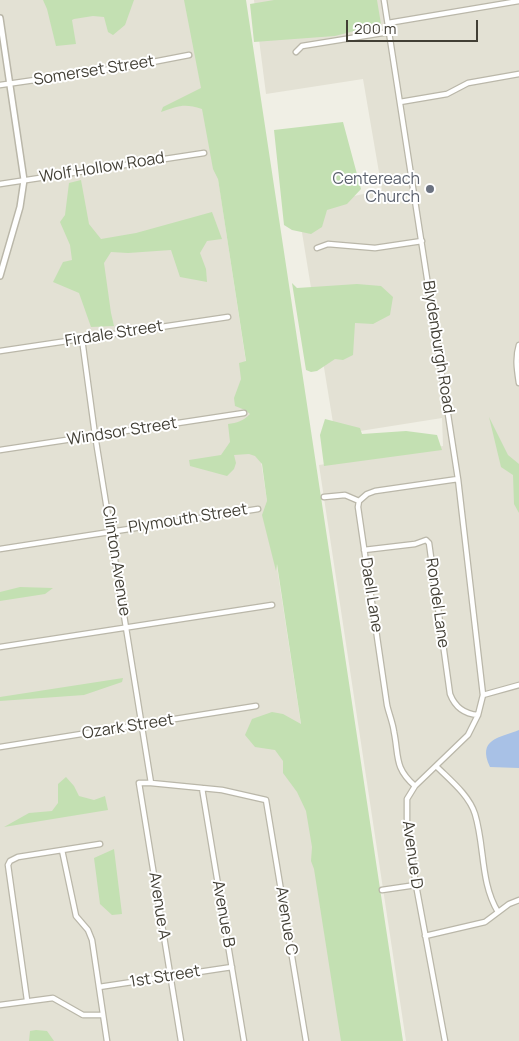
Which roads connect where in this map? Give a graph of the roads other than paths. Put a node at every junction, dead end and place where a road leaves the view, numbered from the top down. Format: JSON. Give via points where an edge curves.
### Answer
{"nodes":[{"id":1,"x":384,"y":0,"type":"edge"},
{"id":2,"x":519,"y":1,"type":"edge"},
{"id":3,"x":0,"y":18,"type":"edge"},
{"id":4,"x":388,"y":23,"type":"junction"},
{"id":5,"x":389,"y":32,"type":"junction"},
{"id":6,"x":296,"y":52,"type":"dead end"},
{"id":7,"x":189,"y":55,"type":"dead end"},
{"id":8,"x":519,"y":74,"type":"edge"},
{"id":9,"x":10,"y":84,"type":"junction"},
{"id":10,"x":0,"y":85,"type":"edge"},
{"id":11,"x":400,"y":102,"type":"junction"},
{"id":12,"x":204,"y":153,"type":"dead end"},
{"id":13,"x":24,"y":180,"type":"junction"},
{"id":14,"x":0,"y":184,"type":"edge"},
{"id":15,"x":422,"y":241,"type":"junction"},
{"id":16,"x":317,"y":248,"type":"dead end"},
{"id":17,"x":0,"y":276,"type":"edge"},
{"id":18,"x":228,"y":317,"type":"dead end"},
{"id":19,"x":82,"y":339,"type":"junction"},
{"id":20,"x":519,"y":345,"type":"edge"},
{"id":21,"x":0,"y":351,"type":"edge"},
{"id":22,"x":519,"y":383,"type":"edge"},
{"id":23,"x":244,"y":413,"type":"dead end"},
{"id":24,"x":95,"y":435,"type":"junction"},
{"id":25,"x":0,"y":450,"type":"edge"},
{"id":26,"x":458,"y":479,"type":"junction"},
{"id":27,"x":324,"y":497,"type":"dead end"},
{"id":28,"x":359,"y":501,"type":"junction"},
{"id":29,"x":258,"y":509,"type":"dead end"},
{"id":30,"x":112,"y":531,"type":"junction"},
{"id":31,"x":0,"y":549,"type":"edge"},
{"id":32,"x":364,"y":550,"type":"junction"},
{"id":33,"x":272,"y":605,"type":"dead end"},
{"id":34,"x":126,"y":628,"type":"junction"},
{"id":35,"x":0,"y":647,"type":"edge"},
{"id":36,"x":519,"y":685,"type":"edge"},
{"id":37,"x":483,"y":695,"type":"junction"},
{"id":38,"x":256,"y":706,"type":"dead end"},
{"id":39,"x":478,"y":715,"type":"junction"},
{"id":40,"x":141,"y":725,"type":"junction"},
{"id":41,"x":0,"y":747,"type":"edge"},
{"id":42,"x":436,"y":766,"type":"junction"},
{"id":43,"x":151,"y":783,"type":"junction"},
{"id":44,"x":415,"y":786,"type":"junction"},
{"id":45,"x":202,"y":788,"type":"junction"},
{"id":46,"x":100,"y":844,"type":"dead end"},
{"id":47,"x":62,"y":850,"type":"junction"},
{"id":48,"x":416,"y":885,"type":"junction"},
{"id":49,"x":382,"y":890,"type":"dead end"},
{"id":50,"x":519,"y":900,"type":"edge"},
{"id":51,"x":498,"y":912,"type":"junction"},
{"id":52,"x":425,"y":936,"type":"junction"},
{"id":53,"x":232,"y":967,"type":"junction"},
{"id":54,"x":170,"y":977,"type":"junction"},
{"id":55,"x":99,"y":987,"type":"junction"},
{"id":56,"x":27,"y":1000,"type":"junction"},
{"id":57,"x":0,"y":1005,"type":"edge"},
{"id":58,"x":102,"y":1016,"type":"junction"},
{"id":59,"x":107,"y":1041,"type":"edge"},
{"id":60,"x":182,"y":1041,"type":"edge"},
{"id":61,"x":244,"y":1041,"type":"edge"},
{"id":62,"x":306,"y":1041,"type":"edge"},
{"id":63,"x":446,"y":1041,"type":"edge"}],
"edges":[{"from":1,"to":4,"type":"street","name":"Blydenburgh Road"},
{"from":2,"to":4,"type":"street"},
{"from":3,"to":9,"type":"street"},
{"from":4,"to":5,"type":"street","name":"Blydenburgh Road"},
{"from":5,"to":6,"type":"street","via":[[302,46]]},
{"from":5,"to":11,"type":"street","name":"Blydenburgh Road"},
{"from":7,"to":9,"type":"street","name":"Somerset Street"},
{"from":8,"to":11,"type":"street","via":[[464,84],[447,94]]},
{"from":9,"to":10,"type":"street","name":"Somerset Street"},
{"from":9,"to":13,"type":"street"},
{"from":11,"to":15,"type":"street","name":"Blydenburgh Road"},
{"from":12,"to":13,"type":"street","name":"Wolf Hollow Road"},
{"from":13,"to":14,"type":"street","name":"Wolf Hollow Road"},
{"from":13,"to":17,"type":"street","via":[[20,207]]},
{"from":15,"to":16,"type":"street","via":[[381,247],[328,244]]},
{"from":15,"to":26,"type":"street","name":"Blydenburgh Road"},
{"from":18,"to":19,"type":"street","name":"Firdale Street"},
{"from":19,"to":21,"type":"street","name":"Firdale Street"},
{"from":19,"to":24,"type":"street","name":"Clinton Avenue"},
{"from":20,"to":22,"type":"street","via":[[516,363]]},
{"from":23,"to":24,"type":"street","name":"Windsor Street"},
{"from":24,"to":25,"type":"street","name":"Windsor Street"},
{"from":24,"to":30,"type":"street","name":"Clinton Avenue"},
{"from":26,"to":28,"type":"street","via":[[371,492]]},
{"from":26,"to":37,"type":"street","name":"Blydenburgh Road"},
{"from":27,"to":28,"type":"street","via":[[345,495]]},
{"from":28,"to":32,"type":"street","name":"Daell Lane"},
{"from":29,"to":30,"type":"street","name":"Plymouth Street"},
{"from":30,"to":31,"type":"street","name":"Plymouth Street"},
{"from":30,"to":34,"type":"street","name":"Clinton Avenue"},
{"from":32,"to":39,"type":"street","name":"Rondel Lane","via":[[426,540],[429,543],[450,694],[458,708]]},
{"from":32,"to":44,"type":"street","name":"Daell Lane","via":[[398,762],[402,774]]},
{"from":33,"to":34,"type":"street"},
{"from":34,"to":35,"type":"street"},
{"from":34,"to":40,"type":"street","name":"Clinton Avenue"},
{"from":36,"to":37,"type":"street"},
{"from":37,"to":39,"type":"street","name":"Avenue D"},
{"from":38,"to":40,"type":"street","name":"Ozark Street"},
{"from":39,"to":42,"type":"street","name":"Avenue D","via":[[468,735]]},
{"from":40,"to":41,"type":"street","name":"Ozark Street"},
{"from":40,"to":43,"type":"street","name":"Clinton Avenue"},
{"from":42,"to":44,"type":"street","name":"Avenue D"},
{"from":42,"to":51,"type":"street","via":[[466,798],[475,814],[489,892]]},
{"from":43,"to":45,"type":"street"},
{"from":43,"to":54,"type":"street","name":"Avenue A","via":[[139,783]]},
{"from":44,"to":48,"type":"street","name":"Avenue D","via":[[407,799],[406,814]]},
{"from":45,"to":53,"type":"street","name":"Avenue B"},
{"from":45,"to":62,"type":"street","name":"Avenue C","via":[[266,800]]},
{"from":46,"to":47,"type":"street"},
{"from":47,"to":55,"type":"street","via":[[76,916],[92,940]]},
{"from":47,"to":56,"type":"street","via":[[10,861],[8,871]]},
{"from":48,"to":49,"type":"street"},
{"from":48,"to":52,"type":"street","name":"Avenue D"},
{"from":50,"to":51,"type":"street"},
{"from":51,"to":52,"type":"street","via":[[476,926]]},
{"from":52,"to":63,"type":"street","name":"Avenue D"},
{"from":53,"to":54,"type":"street","name":"1st Street"},
{"from":53,"to":61,"type":"street","name":"Avenue B"},
{"from":54,"to":55,"type":"street","name":"1st Street"},
{"from":54,"to":60,"type":"street","name":"Avenue A"},
{"from":55,"to":58,"type":"street"},
{"from":56,"to":57,"type":"street"},
{"from":56,"to":58,"type":"street","via":[[53,998],[83,1015]]},
{"from":58,"to":59,"type":"street"}]}
